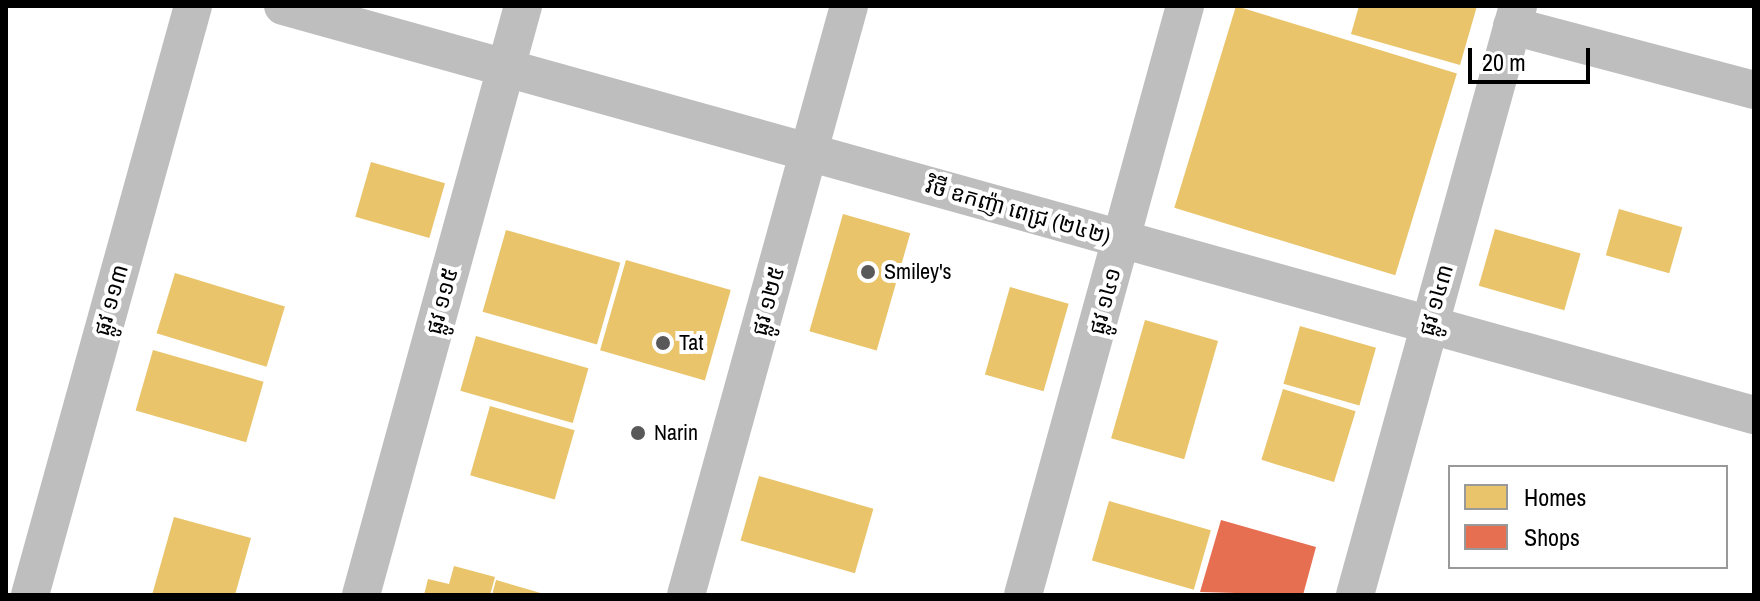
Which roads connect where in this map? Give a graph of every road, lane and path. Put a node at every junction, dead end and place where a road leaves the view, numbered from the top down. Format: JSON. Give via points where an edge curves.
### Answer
{"nodes":[{"id":1,"x":193,"y":6,"type":"edge"},
{"id":2,"x":283,"y":6,"type":"edge"},
{"id":3,"x":523,"y":6,"type":"edge"},
{"id":4,"x":849,"y":6,"type":"edge"},
{"id":5,"x":1185,"y":6,"type":"edge"},
{"id":6,"x":1515,"y":16,"type":"edge"},
{"id":7,"x":506,"y":68,"type":"junction"},
{"id":8,"x":1754,"y":90,"type":"edge"},
{"id":9,"x":808,"y":153,"type":"junction"},
{"id":10,"x":1121,"y":240,"type":"junction"},
{"id":11,"x":1429,"y":326,"type":"junction"},
{"id":12,"x":1754,"y":415,"type":"edge"},
{"id":13,"x":30,"y":595,"type":"edge"},
{"id":14,"x":361,"y":595,"type":"edge"},
{"id":15,"x":686,"y":595,"type":"edge"},
{"id":16,"x":1023,"y":595,"type":"edge"},
{"id":17,"x":1355,"y":595,"type":"edge"}],
"edges":[{"from":1,"to":13,"type":"street","name":"ផ្លូវ ១១៣"},
{"from":2,"to":7,"type":"street","name":"វិថី ឧកញ៉ា ពេជ្រ (២៤២)"},
{"from":3,"to":7,"type":"street","name":"ផ្លូវ ១១៥"},
{"from":4,"to":9,"type":"street","name":"ផ្លូវ ១២៥"},
{"from":5,"to":10,"type":"street","name":"ផ្លូវ ១៤១"},
{"from":6,"to":8,"type":"street"},
{"from":6,"to":11,"type":"street","name":"ផ្លូវ ១៤៣"},
{"from":7,"to":9,"type":"street","name":"វិថី ឧកញ៉ា ពេជ្រ (២៤២)"},
{"from":7,"to":14,"type":"street","name":"ផ្លូវ ១១៥"},
{"from":9,"to":10,"type":"street","name":"វិថី ឧកញ៉ា ពេជ្រ (២៤២)"},
{"from":9,"to":15,"type":"street","name":"ផ្លូវ ១២៥"},
{"from":10,"to":11,"type":"street","name":"វិថី ឧកញ៉ា ពេជ្រ (២៤២)"},
{"from":10,"to":16,"type":"street","name":"ផ្លូវ ១៤១"},
{"from":11,"to":12,"type":"street","name":"វិថី ឧកញ៉ា ពេជ្រ (២៤២)"},
{"from":11,"to":17,"type":"street","name":"ផ្លូវ ១៤៣"}]}
